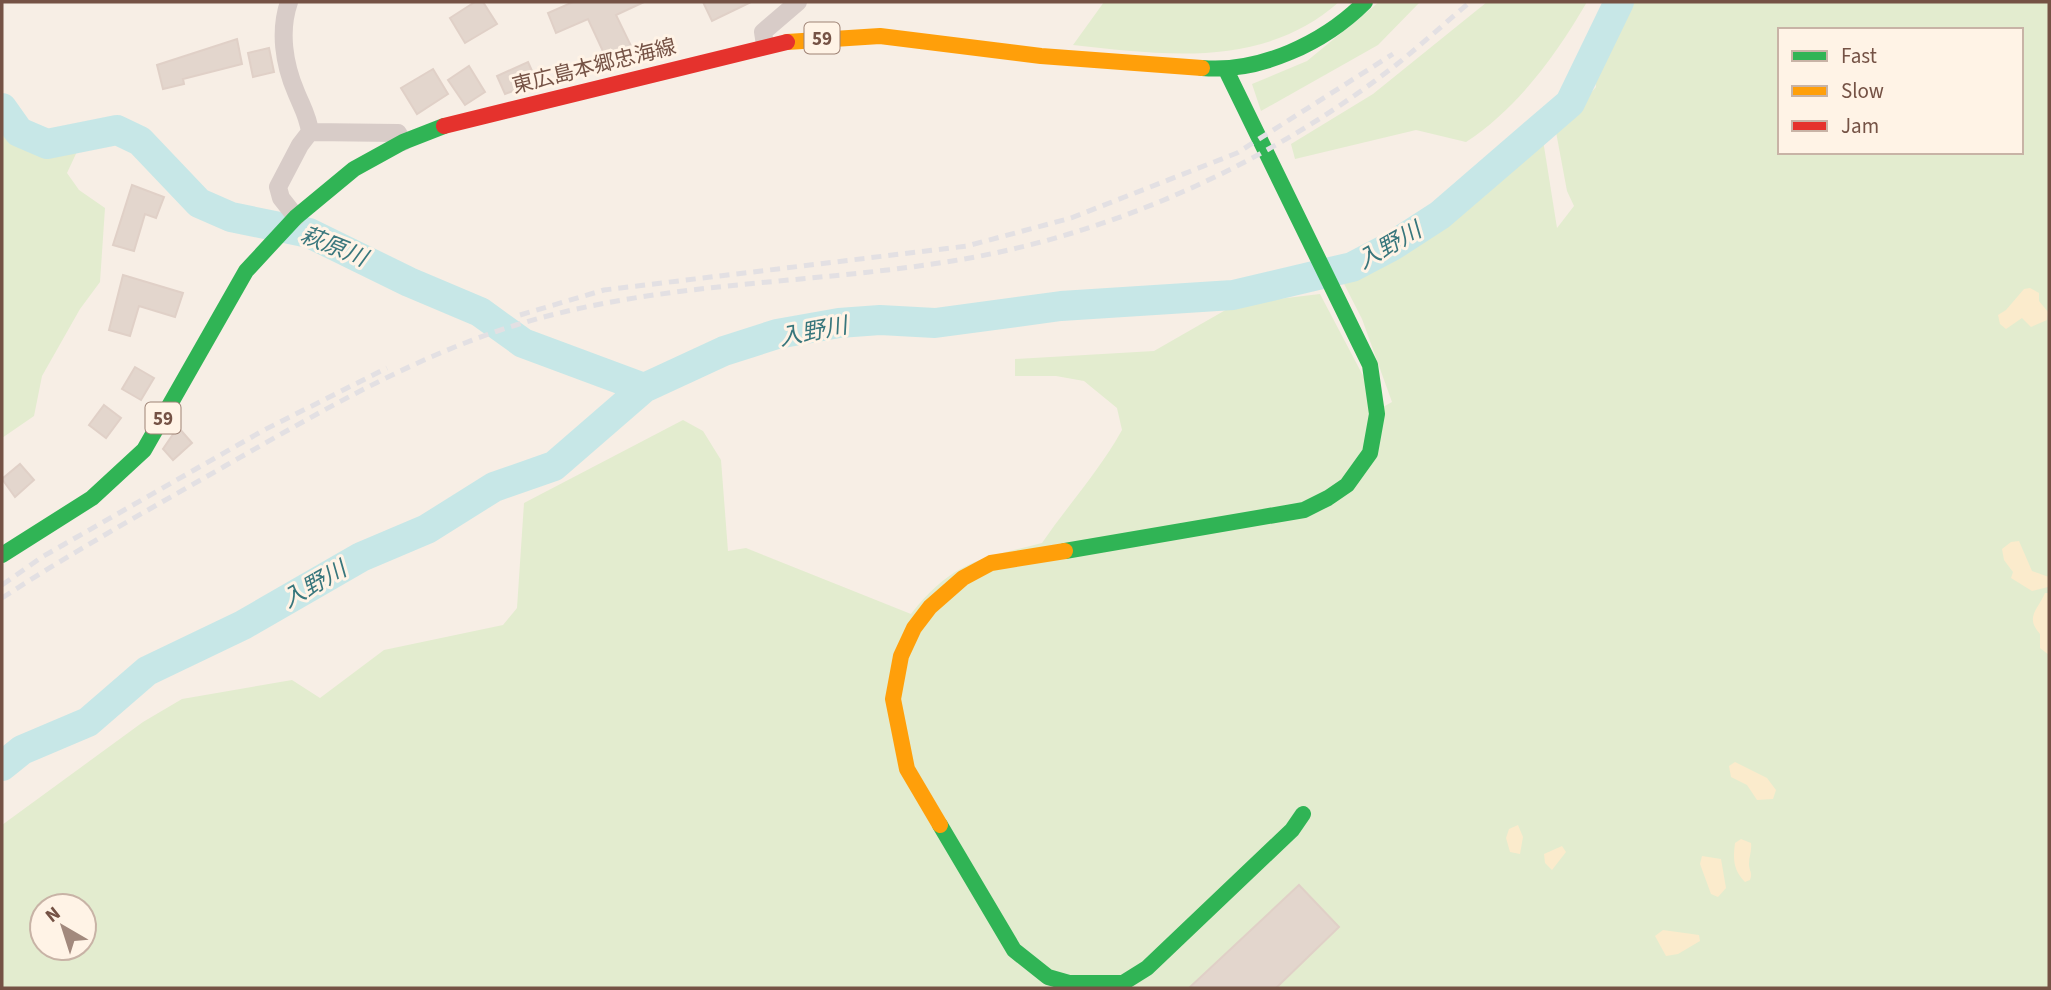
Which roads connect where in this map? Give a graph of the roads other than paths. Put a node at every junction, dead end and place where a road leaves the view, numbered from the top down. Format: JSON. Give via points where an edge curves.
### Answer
{"nodes":[{"id":1,"x":289,"y":2,"type":"edge"},
{"id":2,"x":798,"y":2,"type":"edge"},
{"id":3,"x":1366,"y":2,"type":"edge"},
{"id":4,"x":765,"y":45,"type":"junction"},
{"id":5,"x":1226,"y":70,"type":"junction"},
{"id":6,"x":310,"y":132,"type":"junction"},
{"id":7,"x":402,"y":142,"type":"junction"},
{"id":8,"x":296,"y":217,"type":"junction"},
{"id":9,"x":2,"y":555,"type":"edge"},
{"id":10,"x":1303,"y":814,"type":"dead end"}],
"edges":[{"from":1,"to":6,"type":"street","via":[[283,47]]},
{"from":2,"to":4,"type":"street","via":[[763,32]]},
{"from":3,"to":5,"type":"street","name":"東広島本郷忠海線","number":"59","via":[[1348,19],[1297,50]]},
{"from":4,"to":5,"type":"street","name":"東広島本郷忠海線","number":"59","via":[[880,36],[1041,56]]},
{"from":4,"to":7,"type":"street","name":"東広島本郷忠海線","number":"59","via":[[444,127]]},
{"from":5,"to":10,"type":"street","via":[[1370,365],[1379,428],[1372,456],[1357,478],[1304,510],[991,564],[963,578],[914,628],[895,677],[896,725],[907,769],[1014,950],[1048,977],[1069,984],[1123,983],[1147,968],[1292,830]]},
{"from":6,"to":7,"type":"street","via":[[397,133]]},
{"from":6,"to":8,"type":"street","via":[[278,187]]},
{"from":7,"to":8,"type":"street","name":"東広島本郷忠海線","number":"59","via":[[354,169]]},
{"from":8,"to":9,"type":"street","name":"東広島本郷忠海線","number":"59","via":[[240,279],[144,450],[92,498]]}]}
